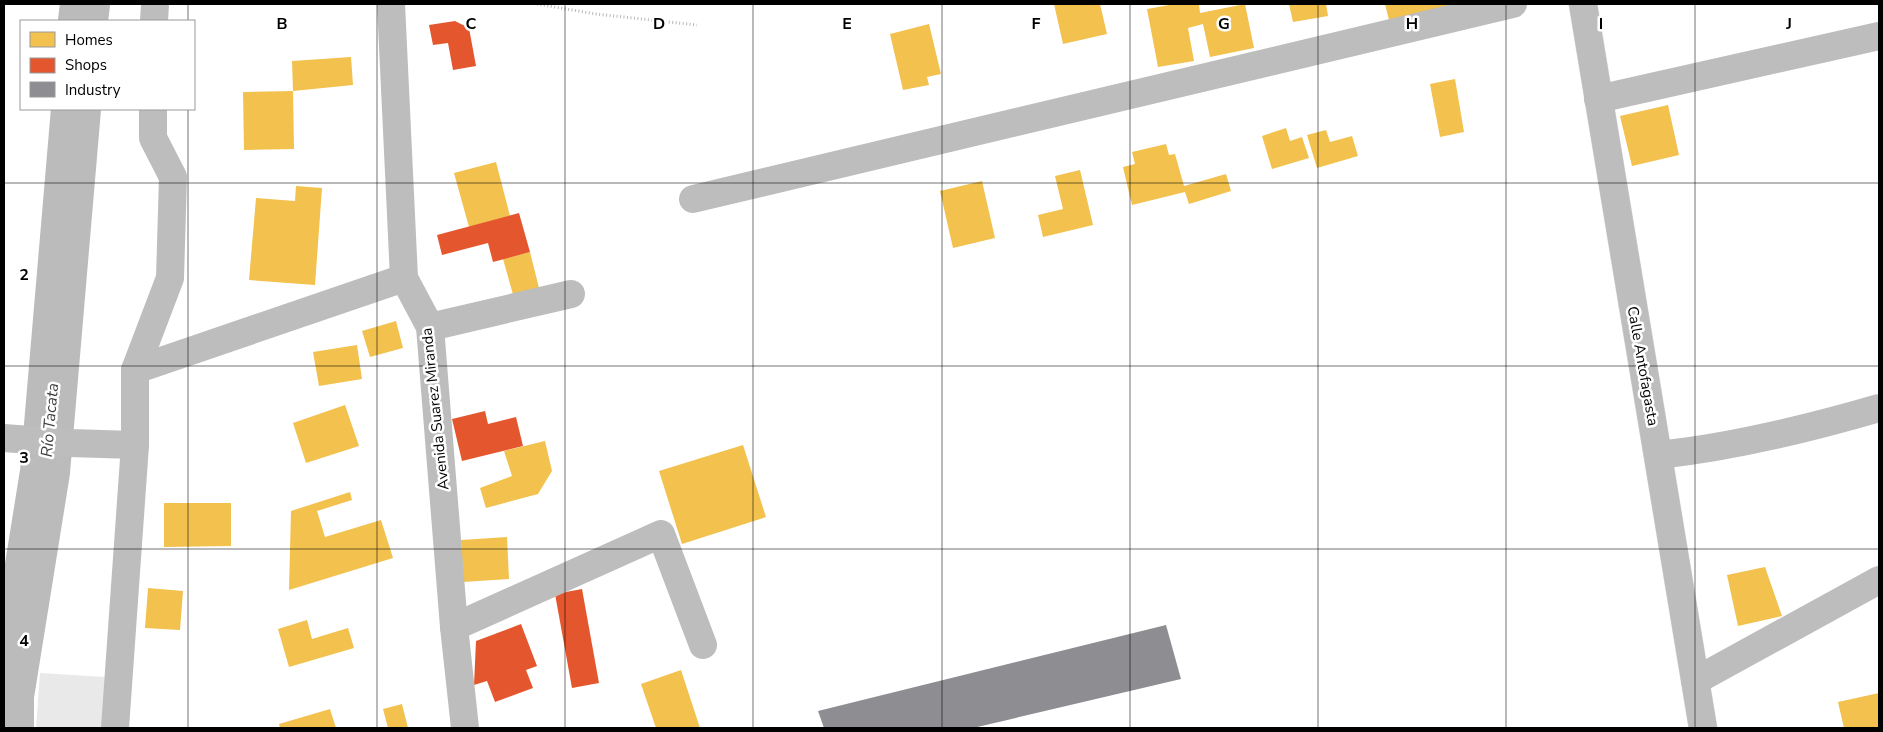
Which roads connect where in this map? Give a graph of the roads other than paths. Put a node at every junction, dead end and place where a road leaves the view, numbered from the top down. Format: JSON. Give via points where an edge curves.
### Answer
{"nodes":[{"id":1,"x":155,"y":4,"type":"edge"},
{"id":2,"x":391,"y":4,"type":"edge"},
{"id":3,"x":1513,"y":4,"type":"edge"},
{"id":4,"x":1583,"y":4,"type":"edge"},
{"id":5,"x":154,"y":20,"type":"edge"},
{"id":6,"x":1879,"y":36,"type":"edge"},
{"id":7,"x":1598,"y":99,"type":"junction"},
{"id":8,"x":153,"y":110,"type":"edge"},
{"id":9,"x":693,"y":199,"type":"dead end"},
{"id":10,"x":404,"y":278,"type":"junction"},
{"id":11,"x":571,"y":294,"type":"dead end"},
{"id":12,"x":430,"y":327,"type":"junction"},
{"id":13,"x":135,"y":370,"type":"junction"},
{"id":14,"x":1879,"y":408,"type":"edge"},
{"id":15,"x":4,"y":438,"type":"edge"},
{"id":16,"x":135,"y":445,"type":"junction"},
{"id":17,"x":1658,"y":455,"type":"junction"},
{"id":18,"x":1879,"y":580,"type":"edge"},
{"id":19,"x":454,"y":627,"type":"junction"},
{"id":20,"x":703,"y":645,"type":"dead end"},
{"id":21,"x":1695,"y":681,"type":"junction"},
{"id":22,"x":115,"y":728,"type":"edge"},
{"id":23,"x":465,"y":728,"type":"edge"},
{"id":24,"x":1703,"y":728,"type":"edge"}],
"edges":[{"from":1,"to":5,"type":"street"},
{"from":2,"to":10,"type":"street","name":"Avenida Suarez Miranda"},
{"from":3,"to":9,"type":"street"},
{"from":4,"to":7,"type":"street","name":"Calle Antofagasta"},
{"from":6,"to":7,"type":"street"},
{"from":7,"to":17,"type":"street","name":"Calle Antofagasta"},
{"from":8,"to":13,"type":"street","via":[[152,138],[173,177],[170,278]]},
{"from":10,"to":12,"type":"street","name":"Avenida Suarez Miranda"},
{"from":10,"to":13,"type":"street"},
{"from":11,"to":12,"type":"street"},
{"from":12,"to":19,"type":"street","name":"Avenida Suarez Miranda"},
{"from":13,"to":16,"type":"street"},
{"from":14,"to":17,"type":"street","via":[[1708,450]]},
{"from":15,"to":16,"type":"street"},
{"from":16,"to":22,"type":"street"},
{"from":17,"to":21,"type":"street","name":"Calle Antofagasta"},
{"from":18,"to":21,"type":"street"},
{"from":19,"to":20,"type":"street","via":[[662,534]]},
{"from":19,"to":23,"type":"street","name":"Avenida Suarez Miranda"},
{"from":21,"to":24,"type":"street","name":"Calle Antofagasta"}]}
